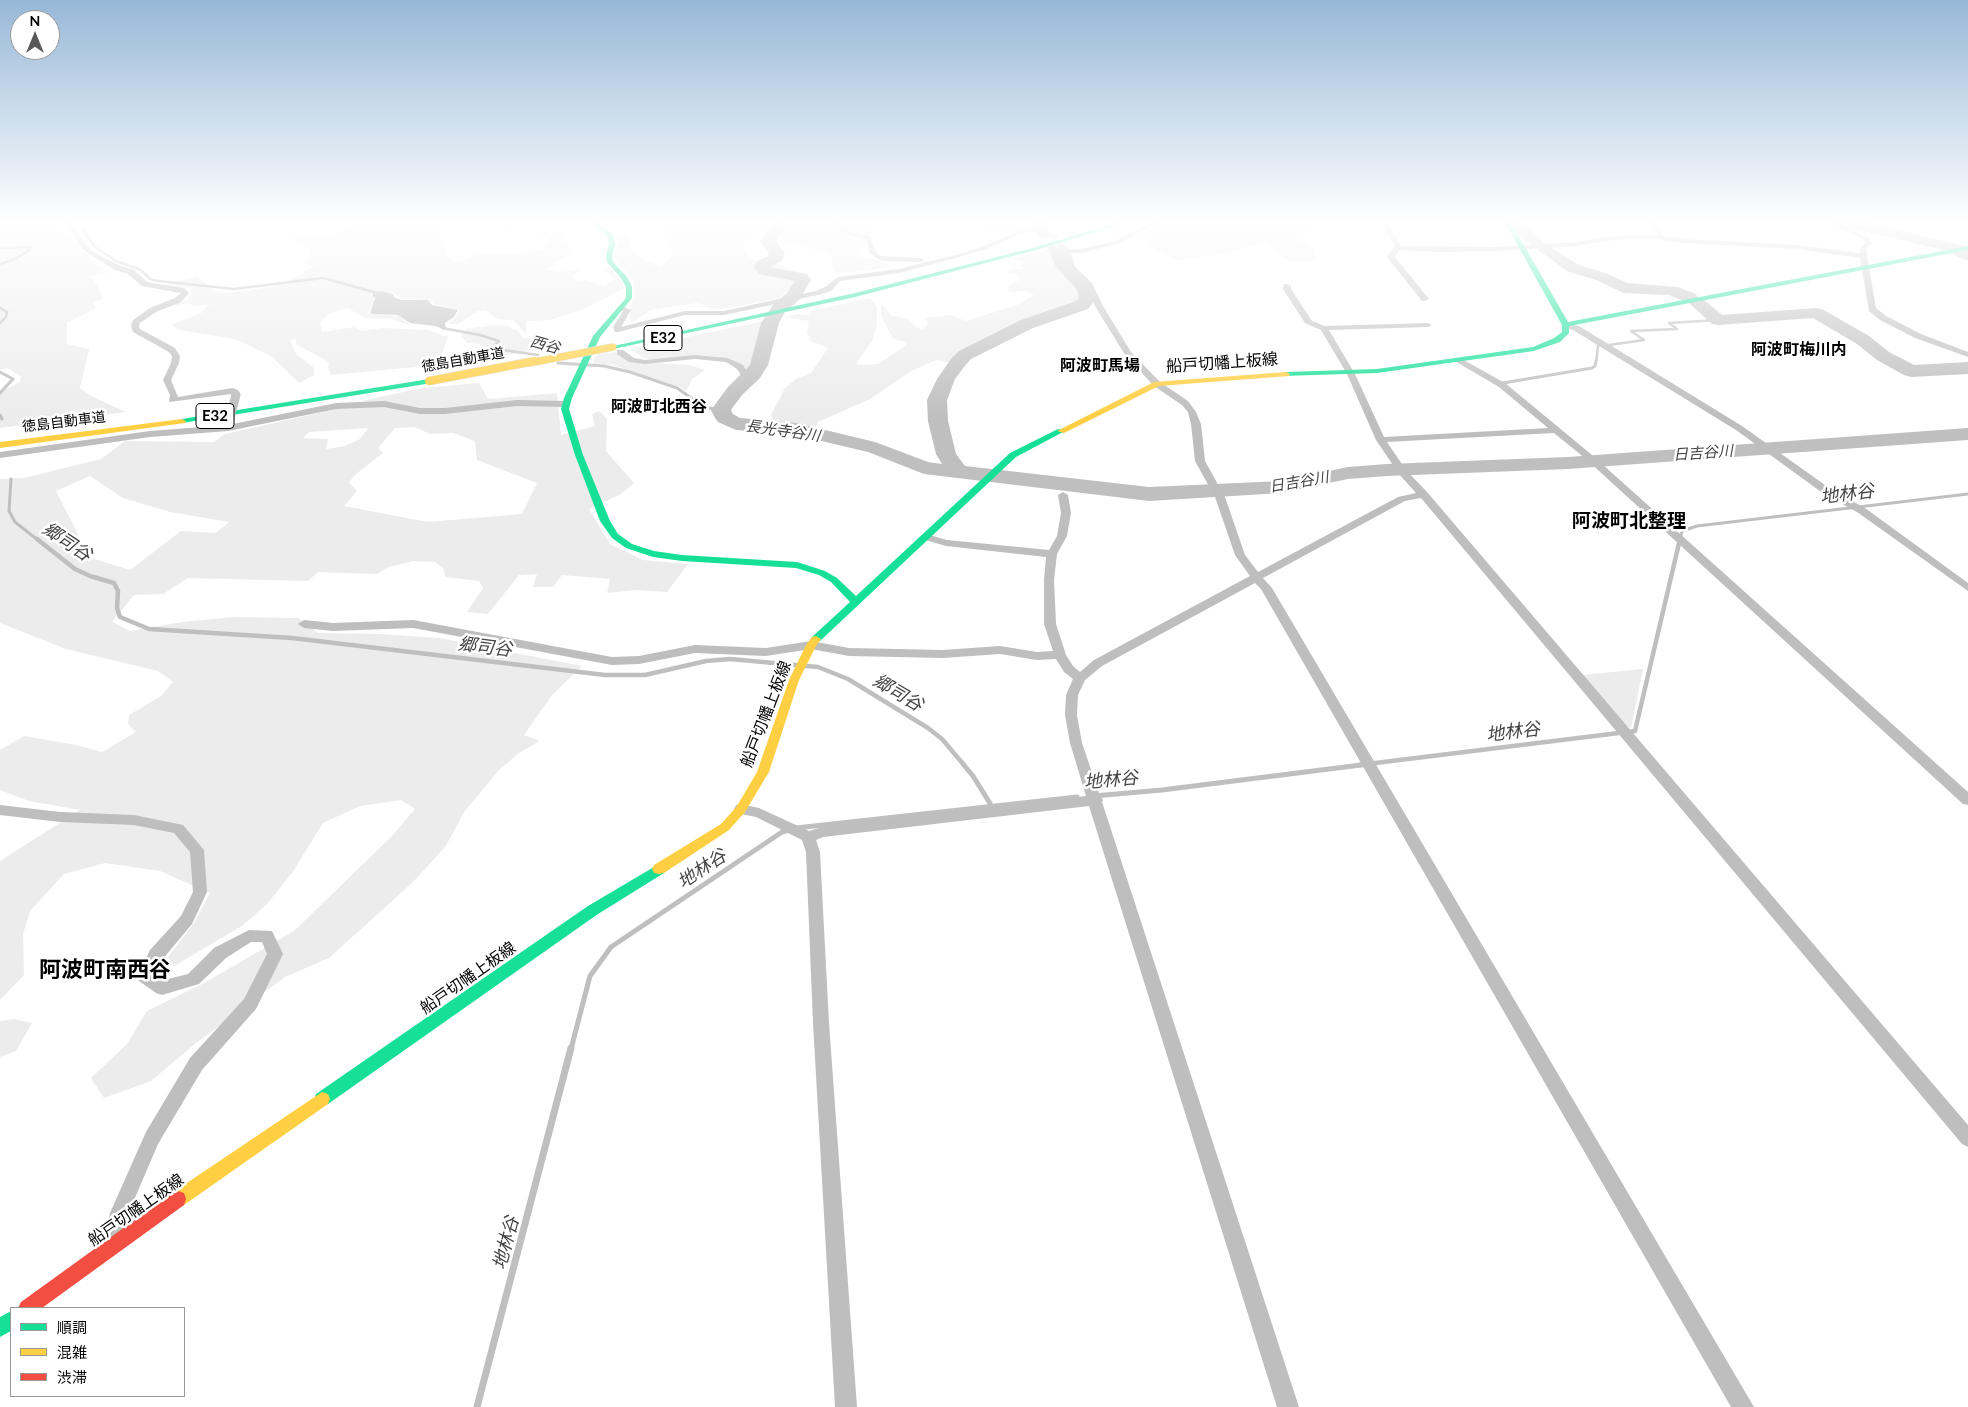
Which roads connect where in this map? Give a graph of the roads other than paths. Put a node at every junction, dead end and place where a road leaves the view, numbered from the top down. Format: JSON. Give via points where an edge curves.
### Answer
{"nodes":[{"id":1,"x":1287,"y":286,"type":"dead end"},
{"id":2,"x":163,"y":287,"type":"edge"},
{"id":3,"x":629,"y":287,"type":"edge"},
{"id":4,"x":831,"y":287,"type":"edge"},
{"id":5,"x":872,"y":287,"type":"edge"},
{"id":6,"x":875,"y":287,"type":"edge"},
{"id":7,"x":1090,"y":287,"type":"edge"},
{"id":8,"x":1415,"y":287,"type":"edge"},
{"id":9,"x":1544,"y":287,"type":"edge"},
{"id":10,"x":1771,"y":287,"type":"edge"},
{"id":11,"x":1868,"y":287,"type":"edge"},
{"id":12,"x":852,"y":292,"type":"junction"},
{"id":13,"x":1425,"y":299,"type":"dead end"},
{"id":14,"x":622,"y":308,"type":"junction"},
{"id":15,"x":1428,"y":325,"type":"dead end"},
{"id":16,"x":1566,"y":325,"type":"junction"},
{"id":17,"x":1324,"y":328,"type":"junction"},
{"id":18,"x":614,"y":346,"type":"junction"},
{"id":19,"x":1968,"y":355,"type":"edge"},
{"id":20,"x":1457,"y":360,"type":"junction"},
{"id":21,"x":1351,"y":374,"type":"junction"},
{"id":22,"x":428,"y":378,"type":"junction"},
{"id":23,"x":1157,"y":384,"type":"junction"},
{"id":24,"x":733,"y":399,"type":"dead end"},
{"id":25,"x":567,"y":401,"type":"junction"},
{"id":26,"x":228,"y":427,"type":"junction"},
{"id":27,"x":1555,"y":430,"type":"junction"},
{"id":28,"x":0,"y":437,"type":"edge"},
{"id":29,"x":1381,"y":440,"type":"junction"},
{"id":30,"x":0,"y":445,"type":"edge"},
{"id":31,"x":0,"y":455,"type":"edge"},
{"id":32,"x":1423,"y":494,"type":"junction"},
{"id":33,"x":1063,"y":495,"type":"dead end"},
{"id":34,"x":926,"y":537,"type":"junction"},
{"id":35,"x":1052,"y":554,"type":"junction"},
{"id":36,"x":1257,"y":577,"type":"junction"},
{"id":37,"x":1968,"y":588,"type":"edge"},
{"id":38,"x":856,"y":602,"type":"junction"},
{"id":39,"x":304,"y":624,"type":"dead end"},
{"id":40,"x":811,"y":645,"type":"junction"},
{"id":41,"x":1060,"y":655,"type":"junction"},
{"id":42,"x":1080,"y":678,"type":"junction"},
{"id":43,"x":1095,"y":797,"type":"junction"},
{"id":44,"x":1968,"y":800,"type":"edge"},
{"id":45,"x":0,"y":810,"type":"edge"},
{"id":46,"x":741,"y":810,"type":"junction"},
{"id":47,"x":808,"y":837,"type":"junction"},
{"id":48,"x":1968,"y":1138,"type":"edge"},
{"id":49,"x":112,"y":1246,"type":"junction"},
{"id":50,"x":28,"y":1307,"type":"edge"},
{"id":51,"x":846,"y":1407,"type":"edge"},
{"id":52,"x":1288,"y":1407,"type":"edge"},
{"id":53,"x":1743,"y":1407,"type":"edge"}],
"edges":[{"from":1,"to":17,"type":"street","via":[[1309,323]]},
{"from":2,"to":26,"type":"street","bridge":true,"via":[[185,293],[136,322],[136,330],[172,350],[176,356],[167,380],[174,395],[172,400],[235,392]]},
{"from":3,"to":14,"type":"main road","via":[[629,298]]},
{"from":4,"to":14,"type":"street","via":[[724,313],[684,313],[618,330],[617,326],[627,310]]},
{"from":5,"to":12,"type":"main road","name":"徳島自動車道","number":"E32"},
{"from":6,"to":12,"type":"main road","name":"徳島自動車道","number":"E32"},
{"from":7,"to":23,"type":"street","via":[[1128,353]]},
{"from":8,"to":13,"type":"street"},
{"from":9,"to":16,"type":"main road"},
{"from":10,"to":16,"type":"main road"},
{"from":11,"to":19,"type":"street","via":[[1872,309],[1883,318],[1918,336]]},
{"from":12,"to":18,"type":"main road","name":"徳島自動車道","number":"E32"},
{"from":14,"to":25,"type":"main road","via":[[601,331]]},
{"from":15,"to":17,"type":"street"},
{"from":16,"to":20,"type":"main road","name":"船戸切幡上板線","via":[[1565,332],[1548,345]]},
{"from":16,"to":37,"type":"street","via":[[1576,328],[1763,443]]},
{"from":17,"to":21,"type":"street"},
{"from":18,"to":22,"type":"main road","name":"徳島自動車道","number":"E32","bridge":true},
{"from":18,"to":24,"type":"street","via":[[632,360],[645,362],[695,357],[728,360],[740,367],[748,378]]},
{"from":20,"to":21,"type":"main road","name":"船戸切幡上板線"},
{"from":20,"to":27,"type":"street","via":[[1502,385]]},
{"from":21,"to":23,"type":"main road","name":"船戸切幡上板線","via":[[1255,375]]},
{"from":21,"to":29,"type":"street"},
{"from":22,"to":28,"type":"main road","name":"徳島自動車道","number":"E32"},
{"from":22,"to":30,"type":"main road","name":"徳島自動車道","number":"E32","via":[[203,418]]},
{"from":23,"to":34,"type":"main road","name":"船戸切幡上板線","via":[[1013,455]]},
{"from":23,"to":36,"type":"street","via":[[1185,403],[1192,412],[1200,461],[1220,497],[1240,555]]},
{"from":25,"to":26,"type":"street","via":[[444,411],[358,404]]},
{"from":25,"to":38,"type":"main road","via":[[567,420],[605,521],[615,536],[629,546],[653,554],[682,558],[797,565],[834,580]]},
{"from":26,"to":31,"type":"street","via":[[150,434]]},
{"from":27,"to":29,"type":"street"},
{"from":27,"to":44,"type":"street"},
{"from":29,"to":32,"type":"street","via":[[1399,469]]},
{"from":32,"to":36,"type":"street","via":[[1402,499]]},
{"from":32,"to":48,"type":"street"},
{"from":33,"to":35,"type":"street","via":[[1066,513],[1062,536]]},
{"from":34,"to":35,"type":"street","via":[[946,543]]},
{"from":34,"to":38,"type":"main road","name":"船戸切幡上板線"},
{"from":35,"to":41,"type":"street","via":[[1050,624]]},
{"from":36,"to":42,"type":"street","via":[[1098,663]]},
{"from":36,"to":53,"type":"street","via":[[1369,763]]},
{"from":38,"to":40,"type":"main road","name":"船戸切幡上板線"},
{"from":39,"to":40,"type":"street","via":[[333,627],[413,624],[620,661],[695,649],[760,652]]},
{"from":40,"to":41,"type":"street","via":[[876,654],[1000,650],[1037,656]]},
{"from":40,"to":46,"type":"main road","name":"船戸切幡上板線","via":[[794,680],[763,772]]},
{"from":41,"to":42,"type":"street","via":[[1068,669]]},
{"from":42,"to":43,"type":"street","via":[[1072,695],[1071,715],[1076,743]]},
{"from":43,"to":47,"type":"street","via":[[822,832]]},
{"from":43,"to":52,"type":"street"},
{"from":45,"to":49,"type":"street","via":[[60,817],[134,820],[178,829],[197,850],[200,892],[187,920],[156,955],[144,976],[162,988],[193,979],[220,953],[249,936],[267,936],[275,954],[250,1004],[196,1064],[152,1138],[119,1213]]},
{"from":46,"to":47,"type":"street","via":[[759,813]]},
{"from":46,"to":49,"type":"main road","name":"船戸切幡上板線","via":[[725,828],[593,910]]},
{"from":47,"to":51,"type":"street","via":[[813,852]]},
{"from":49,"to":50,"type":"main road","name":"船戸切幡上板線"}]}
